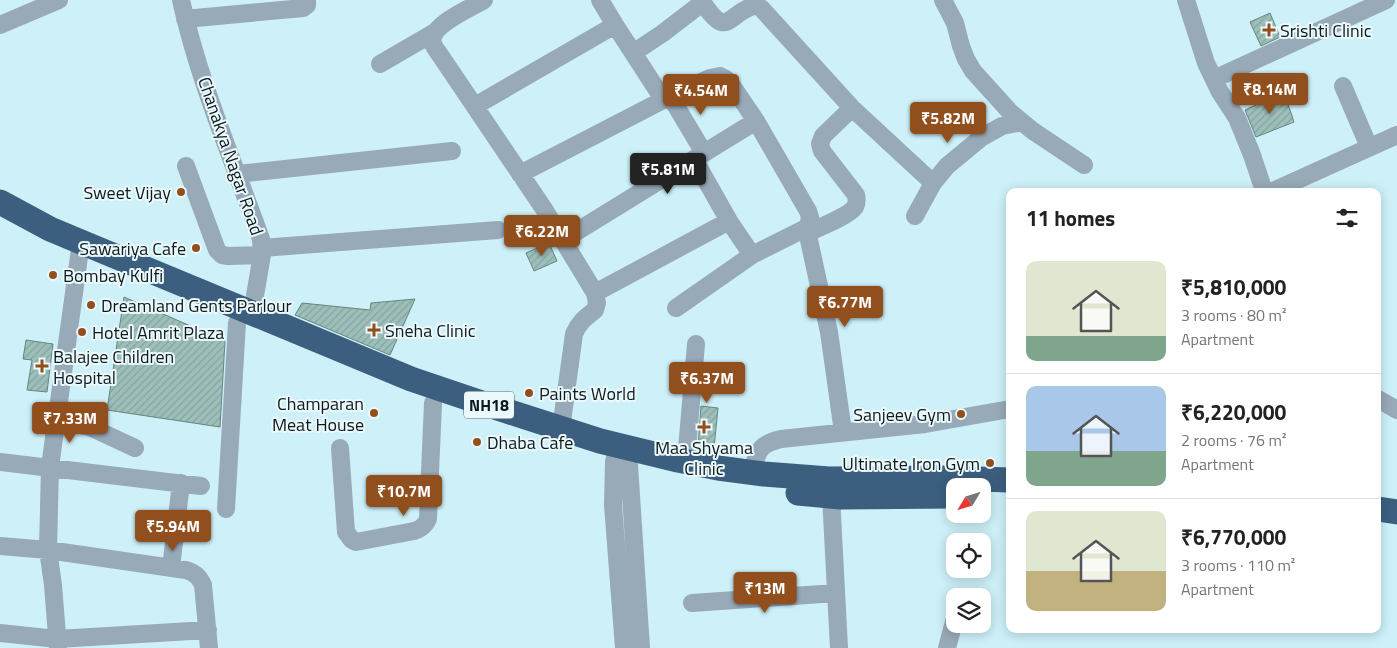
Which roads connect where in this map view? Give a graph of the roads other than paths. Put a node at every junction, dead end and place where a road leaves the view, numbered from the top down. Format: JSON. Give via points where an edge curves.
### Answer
{"nodes":[{"id":1,"x":59,"y":0,"type":"edge"},
{"id":2,"x":181,"y":0,"type":"edge"},
{"id":3,"x":307,"y":0,"type":"edge"},
{"id":4,"x":484,"y":0,"type":"edge"},
{"id":5,"x":600,"y":0,"type":"edge"},
{"id":6,"x":943,"y":0,"type":"edge"},
{"id":7,"x":1386,"y":0,"type":"edge"},
{"id":8,"x":701,"y":1,"type":"edge"},
{"id":9,"x":1191,"y":2,"type":"edge"},
{"id":10,"x":185,"y":19,"type":"junction"},
{"id":11,"x":0,"y":25,"type":"edge"},
{"id":12,"x":615,"y":25,"type":"junction"},
{"id":13,"x":435,"y":32,"type":"junction"},
{"id":14,"x":633,"y":53,"type":"junction"},
{"id":15,"x":380,"y":64,"type":"dead end"},
{"id":16,"x":1214,"y":78,"type":"junction"},
{"id":17,"x":1343,"y":86,"type":"dead end"},
{"id":18,"x":667,"y":98,"type":"junction"},
{"id":19,"x":474,"y":106,"type":"junction"},
{"id":20,"x":852,"y":108,"type":"junction"},
{"id":21,"x":756,"y":121,"type":"junction"},
{"id":22,"x":1022,"y":122,"type":"junction"},
{"id":23,"x":1397,"y":135,"type":"edge"},
{"id":24,"x":1369,"y":147,"type":"junction"},
{"id":25,"x":452,"y":151,"type":"dead end"},
{"id":26,"x":699,"y":156,"type":"junction"},
{"id":27,"x":1084,"y":165,"type":"dead end"},
{"id":28,"x":186,"y":166,"type":"dead end"},
{"id":29,"x":238,"y":174,"type":"junction"},
{"id":30,"x":520,"y":174,"type":"junction"},
{"id":31,"x":933,"y":182,"type":"junction"},
{"id":32,"x":1263,"y":188,"type":"edge"},
{"id":33,"x":1280,"y":188,"type":"edge"},
{"id":34,"x":0,"y":202,"type":"edge"},
{"id":35,"x":915,"y":216,"type":"dead end"},
{"id":36,"x":0,"y":219,"type":"edge"},
{"id":37,"x":729,"y":222,"type":"junction"},
{"id":38,"x":498,"y":230,"type":"dead end"},
{"id":39,"x":808,"y":230,"type":"junction"},
{"id":40,"x":563,"y":240,"type":"junction"},
{"id":41,"x":80,"y":250,"type":"junction"},
{"id":42,"x":262,"y":252,"type":"junction"},
{"id":43,"x":752,"y":255,"type":"junction"},
{"id":44,"x":595,"y":293,"type":"junction"},
{"id":45,"x":676,"y":308,"type":"dead end"},
{"id":46,"x":244,"y":318,"type":"junction"},
{"id":47,"x":696,"y":344,"type":"dead end"},
{"id":48,"x":1381,"y":402,"type":"edge"},
{"id":49,"x":433,"y":403,"type":"junction"},
{"id":50,"x":1006,"y":410,"type":"edge"},
{"id":51,"x":1397,"y":410,"type":"edge"},
{"id":52,"x":57,"y":420,"type":"junction"},
{"id":53,"x":561,"y":429,"type":"junction"},
{"id":54,"x":843,"y":432,"type":"junction"},
{"id":55,"x":135,"y":448,"type":"dead end"},
{"id":56,"x":340,"y":448,"type":"dead end"},
{"id":57,"x":620,"y":458,"type":"junction"},
{"id":58,"x":686,"y":461,"type":"junction"},
{"id":59,"x":0,"y":462,"type":"edge"},
{"id":60,"x":50,"y":467,"type":"junction"},
{"id":61,"x":751,"y":472,"type":"junction"},
{"id":62,"x":1006,"y":480,"type":"edge"},
{"id":63,"x":181,"y":483,"type":"junction"},
{"id":64,"x":201,"y":486,"type":"dead end"},
{"id":65,"x":1381,"y":493,"type":"edge"},
{"id":66,"x":1397,"y":495,"type":"edge"},
{"id":67,"x":831,"y":496,"type":"junction"},
{"id":68,"x":946,"y":496,"type":"edge"},
{"id":69,"x":991,"y":496,"type":"edge"},
{"id":70,"x":1006,"y":496,"type":"edge"},
{"id":71,"x":226,"y":509,"type":"dead end"},
{"id":72,"x":1381,"y":509,"type":"edge"},
{"id":73,"x":1397,"y":512,"type":"edge"},
{"id":74,"x":0,"y":546,"type":"edge"},
{"id":75,"x":48,"y":550,"type":"junction"},
{"id":76,"x":171,"y":568,"type":"junction"},
{"id":77,"x":836,"y":592,"type":"junction"},
{"id":78,"x":692,"y":603,"type":"dead end"},
{"id":79,"x":0,"y":633,"type":"edge"},
{"id":80,"x":951,"y":633,"type":"edge"},
{"id":81,"x":209,"y":639,"type":"edge"},
{"id":82,"x":58,"y":644,"type":"edge"},
{"id":83,"x":624,"y":648,"type":"edge"},
{"id":84,"x":642,"y":648,"type":"edge"},
{"id":85,"x":840,"y":648,"type":"edge"},
{"id":86,"x":947,"y":648,"type":"edge"}],
"edges":[{"from":1,"to":11,"type":"street"},
{"from":2,"to":10,"type":"street","name":"Chanakya Nagar Road"},
{"from":3,"to":10,"type":"street","via":[[303,8]]},
{"from":4,"to":13,"type":"street"},
{"from":5,"to":12,"type":"street"},
{"from":6,"to":22,"type":"street","via":[[973,71]]},
{"from":7,"to":16,"type":"street"},
{"from":8,"to":14,"type":"street"},
{"from":8,"to":20,"type":"street","via":[[716,21],[724,23],[757,5]]},
{"from":9,"to":16,"type":"street","via":[[1206,63]]},
{"from":10,"to":29,"type":"street","name":"Chanakya Nagar Road"},
{"from":12,"to":14,"type":"street"},
{"from":12,"to":19,"type":"street"},
{"from":13,"to":15,"type":"street"},
{"from":13,"to":19,"type":"street","via":[[434,47]]},
{"from":14,"to":18,"type":"street"},
{"from":16,"to":32,"type":"street","via":[[1237,118]]},
{"from":17,"to":24,"type":"street"},
{"from":18,"to":21,"type":"street","via":[[720,76],[733,87]]},
{"from":18,"to":26,"type":"street"},
{"from":18,"to":30,"type":"street"},
{"from":19,"to":30,"type":"street"},
{"from":20,"to":31,"type":"street"},
{"from":20,"to":39,"type":"street","via":[[823,136],[820,144],[857,200],[854,208],[844,215]]},
{"from":21,"to":26,"type":"street"},
{"from":21,"to":39,"type":"street","via":[[808,211]]},
{"from":22,"to":27,"type":"street"},
{"from":22,"to":31,"type":"street","via":[[1002,126],[982,138],[946,166]]},
{"from":23,"to":24,"type":"street"},
{"from":24,"to":33,"type":"street"},
{"from":25,"to":29,"type":"street"},
{"from":26,"to":37,"type":"street"},
{"from":26,"to":40,"type":"street"},
{"from":28,"to":42,"type":"street","via":[[217,250],[228,256]]},
{"from":29,"to":42,"type":"street","name":"Chanakya Nagar Road","via":[[261,239]]},
{"from":30,"to":40,"type":"street"},
{"from":31,"to":35,"type":"street"},
{"from":34,"to":41,"type":"highway","number":"NH18","via":[[50,228]]},
{"from":36,"to":41,"type":"highway","number":"NH18"},
{"from":37,"to":43,"type":"street"},
{"from":37,"to":44,"type":"street"},
{"from":38,"to":42,"type":"street"},
{"from":39,"to":43,"type":"street"},
{"from":39,"to":54,"type":"street","via":[[829,332]]},
{"from":40,"to":44,"type":"street"},
{"from":41,"to":46,"type":"highway","number":"NH18"},
{"from":41,"to":52,"type":"street"},
{"from":42,"to":46,"type":"street","name":"Chanakya Nagar Road"},
{"from":43,"to":45,"type":"street"},
{"from":44,"to":53,"type":"street","via":[[595,310],[582,320],[574,334]]},
{"from":46,"to":49,"type":"highway","number":"NH18"},
{"from":46,"to":53,"type":"highway","number":"NH18"},
{"from":46,"to":71,"type":"street","name":"Chanakya Nagar Road"},
{"from":47,"to":58,"type":"street"},
{"from":48,"to":51,"type":"street"},
{"from":49,"to":56,"type":"street","via":[[428,519],[414,532],[352,540],[346,532]]},
{"from":49,"to":57,"type":"highway","number":"NH18","via":[[505,428]]},
{"from":50,"to":54,"type":"street","via":[[925,424]]},
{"from":52,"to":55,"type":"street","via":[[90,426]]},
{"from":52,"to":60,"type":"street"},
{"from":53,"to":57,"type":"highway","number":"NH18"},
{"from":54,"to":61,"type":"street","via":[[768,442],[759,450]]},
{"from":57,"to":58,"type":"highway","number":"NH18"},
{"from":57,"to":67,"type":"highway","number":"NH18","via":[[722,484]]},
{"from":57,"to":83,"type":"street","via":[[613,505]]},
{"from":57,"to":84,"type":"street"},
{"from":58,"to":61,"type":"highway","number":"NH18"},
{"from":59,"to":60,"type":"street"},
{"from":60,"to":63,"type":"street"},
{"from":60,"to":75,"type":"street"},
{"from":61,"to":62,"type":"highway","number":"NH18","via":[[828,479]]},
{"from":63,"to":64,"type":"street"},
{"from":63,"to":76,"type":"street"},
{"from":65,"to":66,"type":"highway"},
{"from":67,"to":68,"type":"highway","number":"NH18"},
{"from":67,"to":77,"type":"street"},
{"from":69,"to":70,"type":"highway"},
{"from":72,"to":73,"type":"highway"},
{"from":74,"to":75,"type":"street"},
{"from":75,"to":76,"type":"street"},
{"from":75,"to":82,"type":"street"},
{"from":76,"to":81,"type":"street","via":[[195,573],[200,578]]},
{"from":77,"to":78,"type":"street"},
{"from":77,"to":85,"type":"street"},
{"from":79,"to":82,"type":"street"},
{"from":80,"to":86,"type":"street"},
{"from":81,"to":82,"type":"street"}]}
